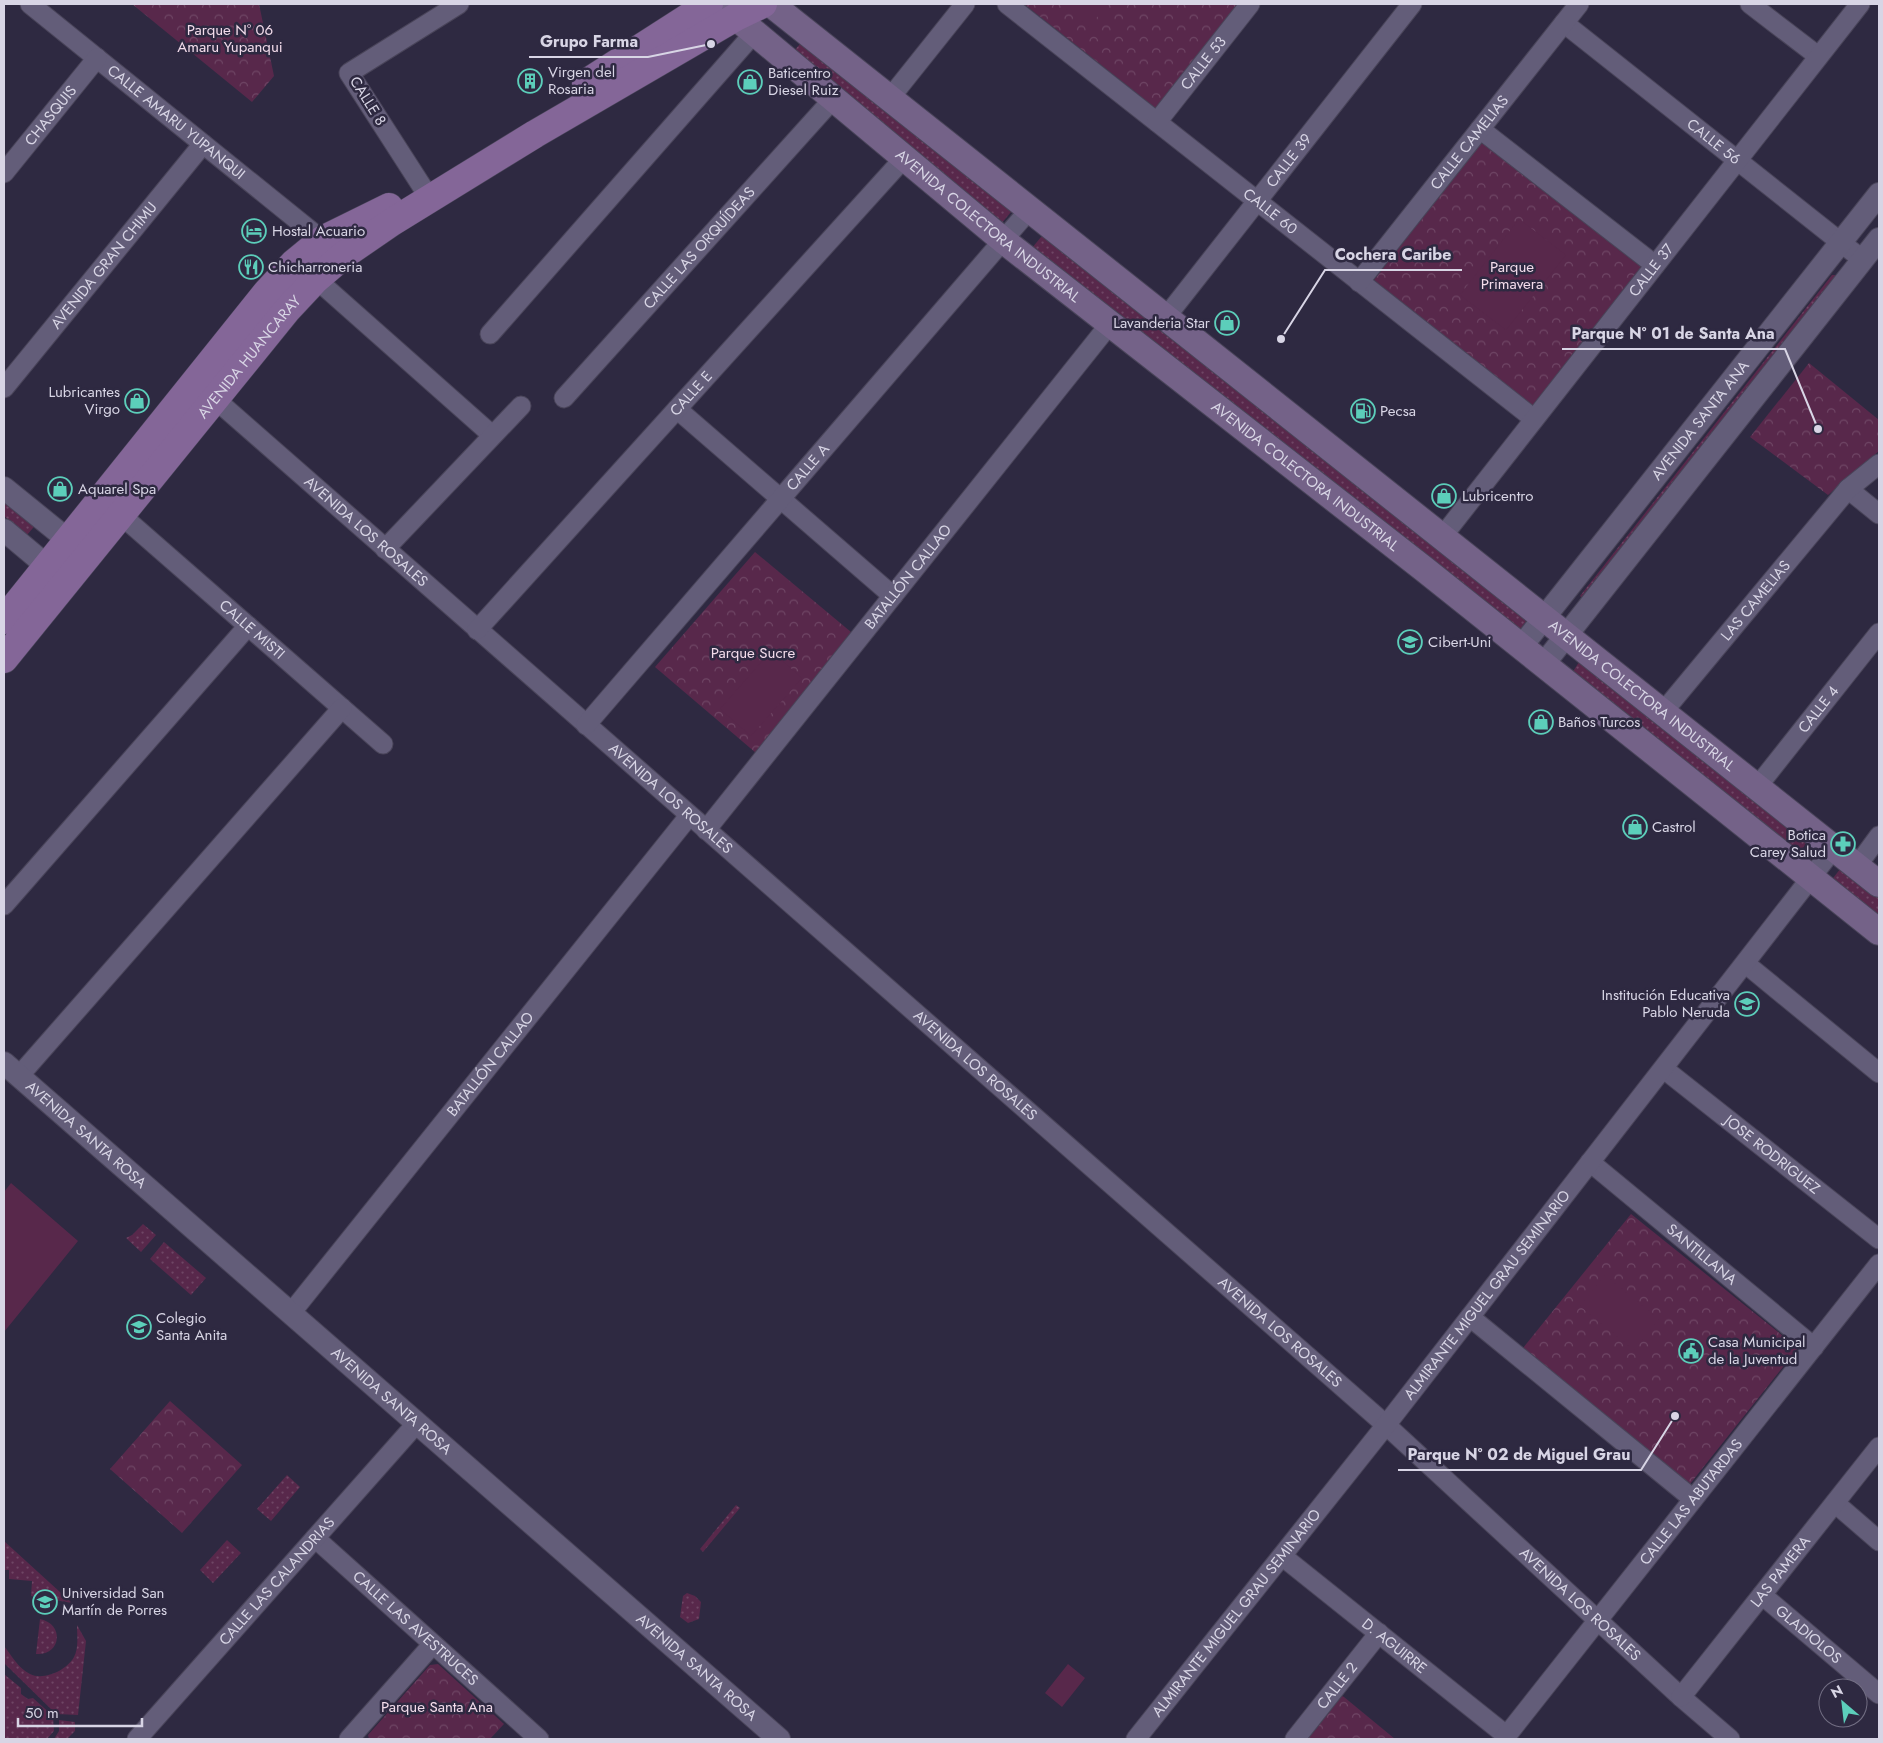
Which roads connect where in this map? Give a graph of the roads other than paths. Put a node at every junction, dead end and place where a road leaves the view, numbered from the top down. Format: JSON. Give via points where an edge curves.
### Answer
{"nodes":[{"id":1,"x":30,"y":4,"type":"edge"},
{"id":2,"x":459,"y":4,"type":"edge"},
{"id":3,"x":709,"y":4,"type":"edge"},
{"id":4,"x":763,"y":4,"type":"edge"},
{"id":5,"x":771,"y":4,"type":"edge"},
{"id":6,"x":965,"y":4,"type":"edge"},
{"id":7,"x":1007,"y":4,"type":"edge"},
{"id":8,"x":1250,"y":4,"type":"edge"},
{"id":9,"x":1412,"y":4,"type":"edge"},
{"id":10,"x":1579,"y":4,"type":"edge"},
{"id":11,"x":1750,"y":4,"type":"edge"},
{"id":12,"x":1860,"y":4,"type":"edge"},
{"id":13,"x":737,"y":18,"type":"edge"},
{"id":14,"x":1564,"y":23,"type":"junction"},
{"id":15,"x":1818,"y":56,"type":"junction"},
{"id":16,"x":97,"y":58,"type":"junction"},
{"id":17,"x":834,"y":98,"type":"junction"},
{"id":18,"x":890,"y":98,"type":"junction"},
{"id":19,"x":1157,"y":122,"type":"junction"},
{"id":20,"x":1480,"y":129,"type":"junction"},
{"id":21,"x":203,"y":144,"type":"junction"},
{"id":22,"x":905,"y":157,"type":"junction"},
{"id":23,"x":1737,"y":160,"type":"junction"},
{"id":24,"x":4,"y":173,"type":"edge"},
{"id":25,"x":423,"y":188,"type":"junction"},
{"id":26,"x":1879,"y":194,"type":"edge"},
{"id":27,"x":1257,"y":201,"type":"junction"},
{"id":28,"x":1030,"y":210,"type":"junction"},
{"id":29,"x":322,"y":240,"type":"junction"},
{"id":30,"x":1879,"y":240,"type":"edge"},
{"id":31,"x":1004,"y":241,"type":"junction"},
{"id":32,"x":1841,"y":243,"type":"junction"},
{"id":33,"x":1863,"y":260,"type":"junction"},
{"id":34,"x":1655,"y":265,"type":"junction"},
{"id":35,"x":316,"y":279,"type":"junction"},
{"id":36,"x":1359,"y":282,"type":"junction"},
{"id":37,"x":1166,"y":317,"type":"junction"},
{"id":38,"x":1109,"y":325,"type":"junction"},
{"id":39,"x":490,"y":334,"type":"dead end"},
{"id":40,"x":4,"y":388,"type":"edge"},
{"id":41,"x":564,"y":398,"type":"dead end"},
{"id":42,"x":215,"y":399,"type":"junction"},
{"id":43,"x":520,"y":406,"type":"dead end"},
{"id":44,"x":677,"y":409,"type":"junction"},
{"id":45,"x":1534,"y":419,"type":"junction"},
{"id":46,"x":492,"y":435,"type":"junction"},
{"id":47,"x":1879,"y":464,"type":"edge"},
{"id":48,"x":4,"y":488,"type":"edge"},
{"id":49,"x":1848,"y":489,"type":"junction"},
{"id":50,"x":782,"y":499,"type":"junction"},
{"id":51,"x":1879,"y":514,"type":"edge"},
{"id":52,"x":120,"y":515,"type":"junction"},
{"id":53,"x":4,"y":530,"type":"edge"},
{"id":54,"x":1442,"y":537,"type":"junction"},
{"id":55,"x":68,"y":540,"type":"junction"},
{"id":56,"x":385,"y":549,"type":"junction"},
{"id":57,"x":47,"y":566,"type":"junction"},
{"id":58,"x":893,"y":596,"type":"junction"},
{"id":59,"x":1544,"y":618,"type":"junction"},
{"id":60,"x":4,"y":620,"type":"edge"},
{"id":61,"x":248,"y":626,"type":"junction"},
{"id":62,"x":477,"y":630,"type":"junction"},
{"id":63,"x":1879,"y":633,"type":"edge"},
{"id":64,"x":1567,"y":636,"type":"junction"},
{"id":65,"x":1521,"y":647,"type":"junction"},
{"id":66,"x":4,"y":659,"type":"edge"},
{"id":67,"x":1543,"y":665,"type":"junction"},
{"id":68,"x":342,"y":708,"type":"junction"},
{"id":69,"x":1663,"y":712,"type":"junction"},
{"id":70,"x":586,"y":725,"type":"junction"},
{"id":71,"x":383,"y":744,"type":"dead end"},
{"id":72,"x":1757,"y":787,"type":"junction"},
{"id":73,"x":689,"y":816,"type":"junction"},
{"id":74,"x":706,"y":830,"type":"junction"},
{"id":75,"x":1879,"y":836,"type":"edge"},
{"id":76,"x":1834,"y":848,"type":"junction"},
{"id":77,"x":1857,"y":866,"type":"junction"},
{"id":78,"x":1811,"y":878,"type":"junction"},
{"id":79,"x":1879,"y":884,"type":"edge"},
{"id":80,"x":4,"y":905,"type":"edge"},
{"id":81,"x":1879,"y":932,"type":"edge"},
{"id":82,"x":1746,"y":964,"type":"junction"},
{"id":83,"x":1664,"y":1069,"type":"junction"},
{"id":84,"x":12,"y":1070,"type":"edge"},
{"id":85,"x":1879,"y":1073,"type":"edge"},
{"id":86,"x":1590,"y":1162,"type":"junction"},
{"id":87,"x":1879,"y":1239,"type":"edge"},
{"id":88,"x":1879,"y":1264,"type":"edge"},
{"id":89,"x":291,"y":1313,"type":"junction"},
{"id":90,"x":1470,"y":1317,"type":"junction"},
{"id":91,"x":1814,"y":1347,"type":"junction"},
{"id":92,"x":417,"y":1423,"type":"junction"},
{"id":93,"x":1386,"y":1425,"type":"junction"},
{"id":94,"x":1879,"y":1447,"type":"edge"},
{"id":95,"x":1694,"y":1499,"type":"junction"},
{"id":96,"x":1835,"y":1503,"type":"junction"},
{"id":97,"x":314,"y":1538,"type":"junction"},
{"id":98,"x":1879,"y":1541,"type":"edge"},
{"id":99,"x":1282,"y":1556,"type":"junction"},
{"id":100,"x":1762,"y":1595,"type":"junction"},
{"id":101,"x":1598,"y":1620,"type":"junction"},
{"id":102,"x":1379,"y":1633,"type":"junction"},
{"id":103,"x":433,"y":1644,"type":"junction"},
{"id":104,"x":1879,"y":1694,"type":"edge"},
{"id":105,"x":1681,"y":1697,"type":"junction"},
{"id":106,"x":1506,"y":1737,"type":"edge"},
{"id":107,"x":776,"y":1738,"type":"edge"},
{"id":108,"x":137,"y":1739,"type":"edge"},
{"id":109,"x":349,"y":1739,"type":"edge"},
{"id":110,"x":539,"y":1739,"type":"edge"},
{"id":111,"x":1136,"y":1739,"type":"edge"},
{"id":112,"x":1295,"y":1739,"type":"edge"},
{"id":113,"x":1730,"y":1739,"type":"edge"}],
"edges":[{"from":1,"to":16,"type":"street","name":"CALLE AMARU YUPANQUI"},
{"from":2,"to":25,"type":"street","name":"CALLE 8","via":[[349,73]]},
{"from":3,"to":25,"type":"main road","name":"AVENIDA HUANCARAY"},
{"from":4,"to":13,"type":"main road","name":"AVENIDA HUANCARAY"},
{"from":5,"to":18,"type":"main road","name":"AVENIDA COLECTORA INDUSTRIAL"},
{"from":6,"to":18,"type":"street"},
{"from":7,"to":19,"type":"street","name":"CALLE 60"},
{"from":8,"to":19,"type":"street","name":"CALLE 53"},
{"from":9,"to":27,"type":"street","name":"CALLE 39"},
{"from":10,"to":14,"type":"street","name":"CALLE CAMELIAS"},
{"from":11,"to":15,"type":"street"},
{"from":12,"to":15,"type":"street","name":"CALLE 37"},
{"from":13,"to":17,"type":"main road","name":"AVENIDA COLECTORA INDUSTRIAL"},
{"from":13,"to":35,"type":"main road","name":"AVENIDA HUANCARAY","via":[[535,134],[392,222]]},
{"from":13,"to":39,"type":"street"},
{"from":14,"to":20,"type":"street","name":"CALLE CAMELIAS"},
{"from":14,"to":23,"type":"street","name":"CALLE 56"},
{"from":15,"to":23,"type":"street","name":"CALLE 37"},
{"from":16,"to":21,"type":"street","name":"CALLE AMARU YUPANQUI"},
{"from":16,"to":24,"type":"street","name":"CHASQUIS"},
{"from":17,"to":22,"type":"main road","name":"AVENIDA COLECTORA INDUSTRIAL"},
{"from":17,"to":41,"type":"street","name":"CALLE LAS ORQUÍDEAS"},
{"from":18,"to":28,"type":"main road","name":"AVENIDA COLECTORA INDUSTRIAL"},
{"from":19,"to":27,"type":"street","name":"CALLE 60"},
{"from":20,"to":34,"type":"street"},
{"from":20,"to":36,"type":"street","name":"CALLE CAMELIAS"},
{"from":21,"to":29,"type":"street","name":"CALLE AMARU YUPANQUI"},
{"from":21,"to":40,"type":"street","name":"AVENIDA GRAN CHIMU"},
{"from":22,"to":31,"type":"main road","name":"AVENIDA COLECTORA INDUSTRIAL"},
{"from":22,"to":44,"type":"street","name":"CALLE E"},
{"from":23,"to":32,"type":"street","name":"CALLE 56"},
{"from":23,"to":34,"type":"street","name":"CALLE 37"},
{"from":25,"to":29,"type":"main road","name":"AVENIDA HUANCARAY"},
{"from":26,"to":32,"type":"street","name":"AVENIDA SANTA ANA"},
{"from":27,"to":36,"type":"street","name":"CALLE 60"},
{"from":27,"to":37,"type":"street","name":"CALLE 39"},
{"from":28,"to":31,"type":"street","name":"CALLE A"},
{"from":28,"to":37,"type":"main road","name":"AVENIDA COLECTORA INDUSTRIAL"},
{"from":29,"to":55,"type":"main road","name":"AVENIDA HUANCARAY","via":[[294,263],[267,292]]},
{"from":30,"to":33,"type":"street","name":"AVENIDA SANTA ANA"},
{"from":31,"to":38,"type":"main road","name":"AVENIDA COLECTORA INDUSTRIAL"},
{"from":31,"to":50,"type":"street","name":"CALLE A"},
{"from":32,"to":33,"type":"street","name":"CALLE 56"},
{"from":32,"to":59,"type":"street","name":"AVENIDA SANTA ANA"},
{"from":33,"to":64,"type":"street","name":"AVENIDA SANTA ANA"},
{"from":34,"to":45,"type":"street","name":"CALLE 37"},
{"from":35,"to":42,"type":"main road","name":"AVENIDA HUANCARAY"},
{"from":35,"to":46,"type":"street"},
{"from":36,"to":45,"type":"street","name":"CALLE 60"},
{"from":37,"to":54,"type":"main road","name":"AVENIDA COLECTORA INDUSTRIAL"},
{"from":38,"to":58,"type":"street","name":"BATALLÓN CALLAO"},
{"from":38,"to":65,"type":"main road","name":"AVENIDA COLECTORA INDUSTRIAL"},
{"from":42,"to":52,"type":"main road","name":"AVENIDA HUANCARAY"},
{"from":42,"to":56,"type":"street","name":"AVENIDA LOS ROSALES"},
{"from":43,"to":46,"type":"street"},
{"from":44,"to":50,"type":"street"},
{"from":44,"to":62,"type":"street","name":"CALLE E"},
{"from":45,"to":54,"type":"street","name":"CALLE 37"},
{"from":46,"to":56,"type":"street"},
{"from":47,"to":49,"type":"street","name":"LAS CAMELIAS"},
{"from":48,"to":55,"type":"street"},
{"from":49,"to":51,"type":"street"},
{"from":49,"to":69,"type":"street","name":"LAS CAMELIAS"},
{"from":50,"to":58,"type":"street"},
{"from":50,"to":70,"type":"street","name":"CALLE A"},
{"from":52,"to":61,"type":"street","name":"CALLE MISTI"},
{"from":52,"to":66,"type":"main road","name":"AVENIDA HUANCARAY"},
{"from":53,"to":57,"type":"street"},
{"from":54,"to":59,"type":"main road","name":"AVENIDA COLECTORA INDUSTRIAL"},
{"from":55,"to":57,"type":"main road","name":"AVENIDA HUANCARAY"},
{"from":56,"to":62,"type":"street","name":"AVENIDA LOS ROSALES"},
{"from":57,"to":60,"type":"main road","name":"AVENIDA HUANCARAY"},
{"from":58,"to":74,"type":"street","name":"BATALLÓN CALLAO"},
{"from":59,"to":64,"type":"main road","name":"AVENIDA COLECTORA INDUSTRIAL"},
{"from":59,"to":65,"type":"street","name":"AVENIDA SANTA ANA"},
{"from":61,"to":68,"type":"street","name":"CALLE MISTI"},
{"from":61,"to":80,"type":"street"},
{"from":62,"to":70,"type":"street","name":"AVENIDA LOS ROSALES"},
{"from":63,"to":72,"type":"street","name":"CALLE 4"},
{"from":64,"to":67,"type":"street","name":"AVENIDA SANTA ANA"},
{"from":64,"to":69,"type":"main road","name":"AVENIDA COLECTORA INDUSTRIAL"},
{"from":65,"to":67,"type":"main road","name":"AVENIDA COLECTORA INDUSTRIAL"},
{"from":67,"to":78,"type":"main road","name":"AVENIDA COLECTORA INDUSTRIAL"},
{"from":68,"to":71,"type":"street","name":"CALLE MISTI"},
{"from":68,"to":84,"type":"street"},
{"from":69,"to":72,"type":"main road","name":"AVENIDA COLECTORA INDUSTRIAL"},
{"from":70,"to":73,"type":"street","name":"AVENIDA LOS ROSALES"},
{"from":72,"to":76,"type":"main road","name":"AVENIDA COLECTORA INDUSTRIAL"},
{"from":73,"to":74,"type":"street","name":"AVENIDA LOS ROSALES"},
{"from":73,"to":89,"type":"street","name":"BATALLÓN CALLAO"},
{"from":74,"to":93,"type":"street","name":"AVENIDA LOS ROSALES"},
{"from":75,"to":77,"type":"street"},
{"from":76,"to":77,"type":"main road","name":"AVENIDA COLECTORA INDUSTRIAL"},
{"from":76,"to":78,"type":"street","name":"ALMIRANTE MIGUEL GRAU SEMINARIO"},
{"from":77,"to":79,"type":"main road","name":"AVENIDA COLECTORA INDUSTRIAL"},
{"from":78,"to":81,"type":"main road","name":"AVENIDA COLECTORA INDUSTRIAL"},
{"from":78,"to":82,"type":"street","name":"ALMIRANTE MIGUEL GRAU SEMINARIO"},
{"from":82,"to":83,"type":"street","name":"ALMIRANTE MIGUEL GRAU SEMINARIO"},
{"from":82,"to":85,"type":"street"},
{"from":83,"to":86,"type":"street","name":"ALMIRANTE MIGUEL GRAU SEMINARIO"},
{"from":83,"to":87,"type":"street","name":"JOSE RODRIGUEZ"},
{"from":84,"to":89,"type":"street","name":"AVENIDA SANTA ROSA"},
{"from":86,"to":90,"type":"street","name":"ALMIRANTE MIGUEL GRAU SEMINARIO"},
{"from":86,"to":91,"type":"street","name":"SANTILLANA"},
{"from":88,"to":91,"type":"street","name":"CALLE LAS ABUTARDAS"},
{"from":89,"to":92,"type":"street","name":"AVENIDA SANTA ROSA"},
{"from":90,"to":93,"type":"street","name":"ALMIRANTE MIGUEL GRAU SEMINARIO"},
{"from":90,"to":95,"type":"street"},
{"from":91,"to":95,"type":"street","name":"CALLE LAS ABUTARDAS"},
{"from":92,"to":97,"type":"street","name":"CALLE LAS CALANDRIAS"},
{"from":92,"to":107,"type":"street","name":"AVENIDA SANTA ROSA"},
{"from":93,"to":99,"type":"street","name":"ALMIRANTE MIGUEL GRAU SEMINARIO"},
{"from":93,"to":101,"type":"street","name":"AVENIDA LOS ROSALES"},
{"from":94,"to":96,"type":"street","name":"LAS PAMERA"},
{"from":95,"to":101,"type":"street","name":"CALLE LAS ABUTARDAS"},
{"from":96,"to":98,"type":"street"},
{"from":96,"to":100,"type":"street","name":"LAS PAMERA"},
{"from":97,"to":103,"type":"street","name":"CALLE LAS AVESTRUCES"},
{"from":97,"to":108,"type":"street","name":"CALLE LAS CALANDRIAS"},
{"from":99,"to":102,"type":"street","name":"D. AGUIRRE"},
{"from":99,"to":111,"type":"street","name":"ALMIRANTE MIGUEL GRAU SEMINARIO"},
{"from":100,"to":104,"type":"street","name":"GLADIOLOS"},
{"from":100,"to":105,"type":"street","name":"LAS PAMERA"},
{"from":101,"to":105,"type":"street","name":"AVENIDA LOS ROSALES"},
{"from":101,"to":106,"type":"street","name":"CALLE LAS ABUTARDAS"},
{"from":102,"to":106,"type":"street","name":"D. AGUIRRE"},
{"from":102,"to":112,"type":"street","name":"CALLE 2"},
{"from":103,"to":109,"type":"street"},
{"from":103,"to":110,"type":"street","name":"CALLE LAS AVESTRUCES"},
{"from":105,"to":113,"type":"street","name":"AVENIDA LOS ROSALES"}]}
